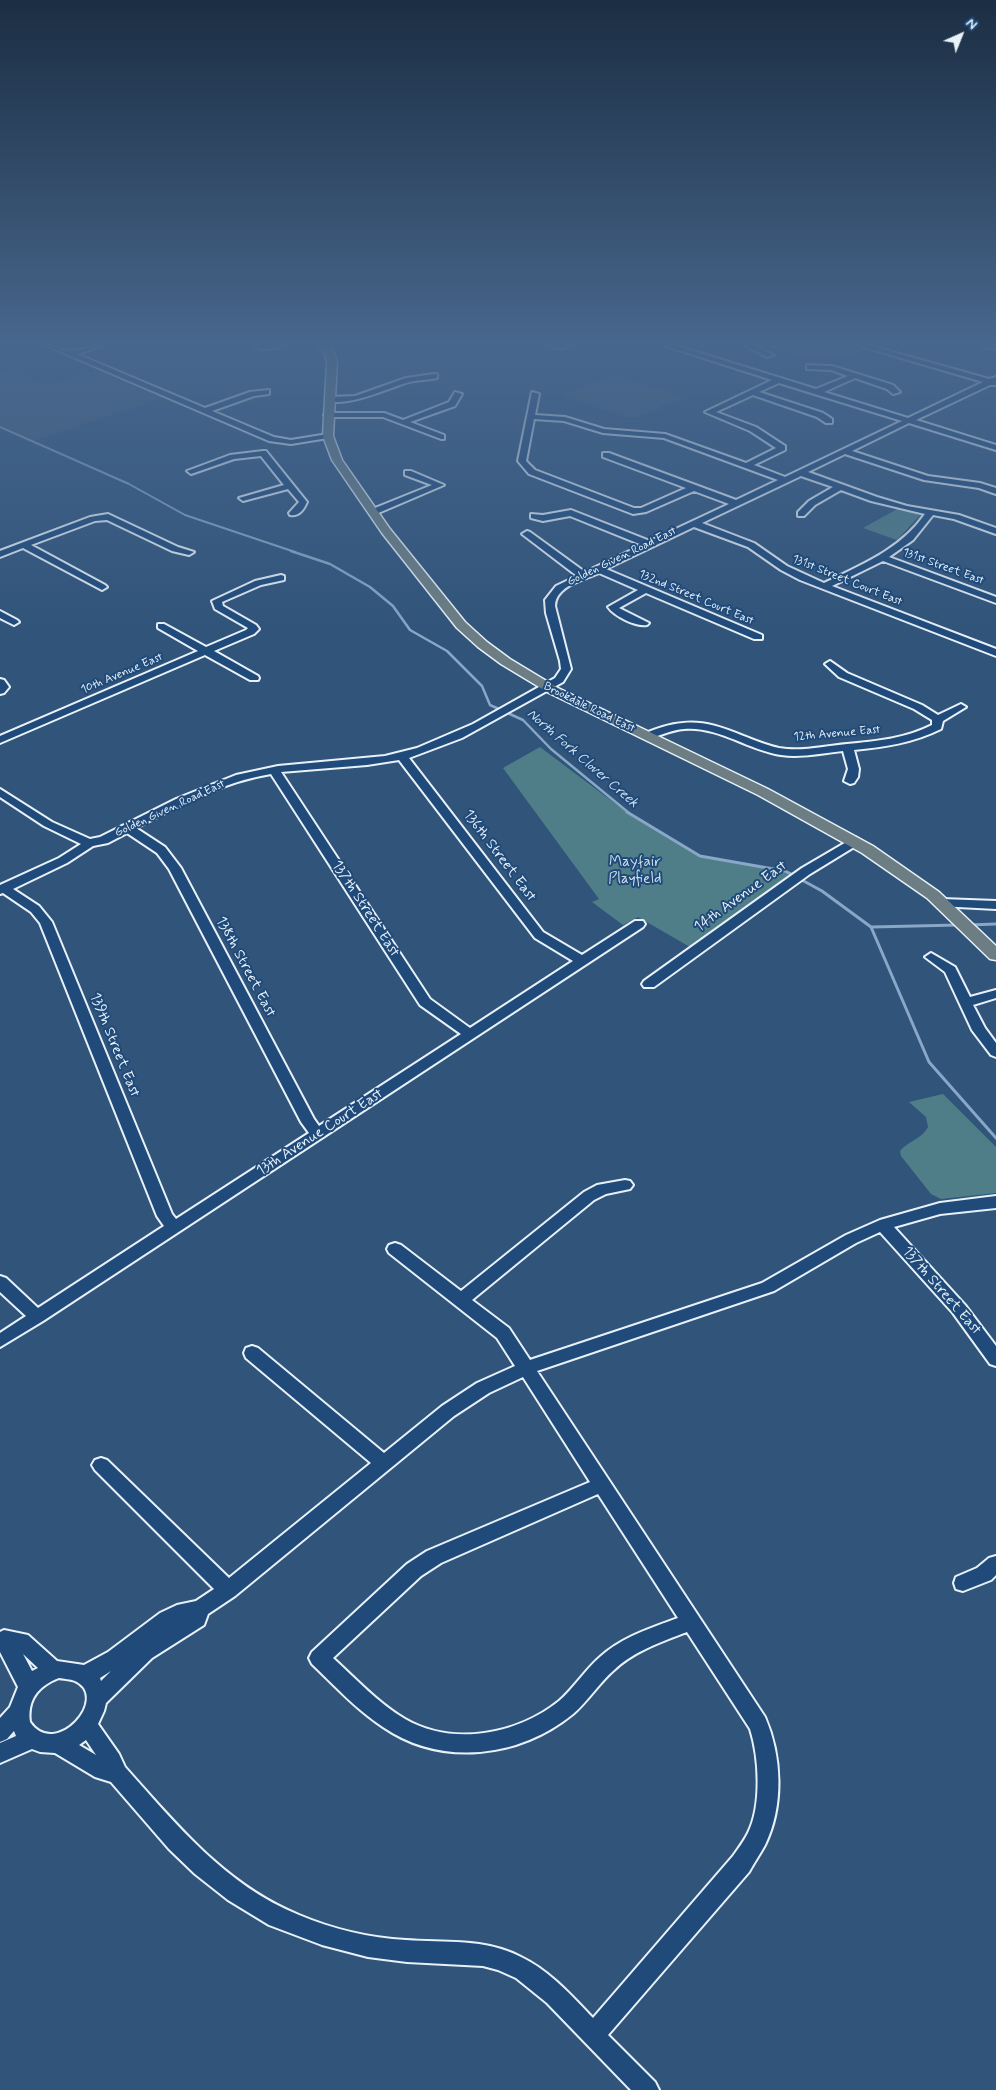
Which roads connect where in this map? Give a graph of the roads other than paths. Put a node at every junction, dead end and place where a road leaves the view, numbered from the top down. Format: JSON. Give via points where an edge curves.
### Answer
{"nodes":[{"id":1,"x":276,"y":443,"type":"edge"},
{"id":2,"x":330,"y":443,"type":"edge"},
{"id":3,"x":526,"y":443,"type":"edge"},
{"id":4,"x":682,"y":443,"type":"edge"},
{"id":5,"x":775,"y":443,"type":"edge"},
{"id":6,"x":862,"y":443,"type":"edge"},
{"id":7,"x":978,"y":443,"type":"edge"},
{"id":8,"x":996,"y":448,"type":"edge"},
{"id":9,"x":844,"y":451,"type":"junction"},
{"id":10,"x":263,"y":453,"type":"junction"},
{"id":11,"x":606,"y":455,"type":"dead end"},
{"id":12,"x":748,"y":466,"type":"junction"},
{"id":13,"x":190,"y":471,"type":"dead end"},
{"id":14,"x":799,"y":472,"type":"junction"},
{"id":15,"x":408,"y":473,"type":"dead end"},
{"id":16,"x":784,"y":479,"type":"junction"},
{"id":17,"x":290,"y":486,"type":"junction"},
{"id":18,"x":840,"y":487,"type":"junction"},
{"id":19,"x":693,"y":488,"type":"junction"},
{"id":20,"x":996,"y":491,"type":"edge"},
{"id":21,"x":243,"y":498,"type":"dead end"},
{"id":22,"x":735,"y":503,"type":"junction"},
{"id":23,"x":373,"y":512,"type":"junction"},
{"id":24,"x":293,"y":513,"type":"dead end"},
{"id":25,"x":930,"y":513,"type":"junction"},
{"id":26,"x":801,"y":514,"type":"dead end"},
{"id":27,"x":534,"y":516,"type":"dead end"},
{"id":28,"x":693,"y":523,"type":"junction"},
{"id":29,"x":996,"y":531,"type":"edge"},
{"id":30,"x":527,"y":534,"type":"dead end"},
{"id":31,"x":649,"y":544,"type":"junction"},
{"id":32,"x":24,"y":545,"type":"junction"},
{"id":33,"x":2,"y":551,"type":"edge"},
{"id":34,"x":188,"y":552,"type":"dead end"},
{"id":35,"x":881,"y":557,"type":"junction"},
{"id":36,"x":598,"y":569,"type":"junction"},
{"id":37,"x":584,"y":576,"type":"junction"},
{"id":38,"x":281,"y":578,"type":"dead end"},
{"id":39,"x":825,"y":586,"type":"junction"},
{"id":40,"x":102,"y":587,"type":"dead end"},
{"id":41,"x":645,"y":590,"type":"junction"},
{"id":42,"x":996,"y":600,"type":"edge"},
{"id":43,"x":0,"y":614,"type":"edge"},
{"id":44,"x":14,"y":622,"type":"dead end"},
{"id":45,"x":644,"y":623,"type":"dead end"},
{"id":46,"x":161,"y":626,"type":"dead end"},
{"id":47,"x":758,"y":638,"type":"dead end"},
{"id":48,"x":207,"y":652,"type":"junction"},
{"id":49,"x":996,"y":654,"type":"edge"},
{"id":50,"x":830,"y":664,"type":"dead end"},
{"id":51,"x":254,"y":678,"type":"dead end"},
{"id":52,"x":0,"y":682,"type":"edge"},
{"id":53,"x":547,"y":688,"type":"junction"},
{"id":54,"x":0,"y":691,"type":"edge"},
{"id":55,"x":961,"y":707,"type":"dead end"},
{"id":56,"x":938,"y":719,"type":"junction"},
{"id":57,"x":647,"y":736,"type":"junction"},
{"id":58,"x":0,"y":740,"type":"edge"},
{"id":59,"x":847,"y":747,"type":"junction"},
{"id":60,"x":402,"y":756,"type":"junction"},
{"id":61,"x":274,"y":770,"type":"junction"},
{"id":62,"x":850,"y":781,"type":"dead end"},
{"id":63,"x":0,"y":792,"type":"edge"},
{"id":64,"x":127,"y":828,"type":"junction"},
{"id":65,"x":855,"y":841,"type":"junction"},
{"id":66,"x":89,"y":843,"type":"junction"},
{"id":67,"x":2,"y":889,"type":"edge"},
{"id":68,"x":942,"y":903,"type":"junction"},
{"id":69,"x":996,"y":905,"type":"edge"},
{"id":70,"x":639,"y":924,"type":"dead end"},
{"id":71,"x":996,"y":955,"type":"edge"},
{"id":72,"x":931,"y":957,"type":"dead end"},
{"id":73,"x":582,"y":961,"type":"junction"},
{"id":74,"x":649,"y":984,"type":"dead end"},
{"id":75,"x":996,"y":994,"type":"edge"},
{"id":76,"x":967,"y":1002,"type":"junction"},
{"id":77,"x":470,"y":1034,"type":"junction"},
{"id":78,"x":996,"y":1052,"type":"edge"},
{"id":79,"x":318,"y":1134,"type":"junction"},
{"id":80,"x":625,"y":1185,"type":"dead end"},
{"id":81,"x":996,"y":1202,"type":"edge"},
{"id":82,"x":884,"y":1226,"type":"junction"},
{"id":83,"x":174,"y":1228,"type":"junction"},
{"id":84,"x":395,"y":1249,"type":"dead end"},
{"id":85,"x":0,"y":1282,"type":"edge"},
{"id":86,"x":461,"y":1300,"type":"junction"},
{"id":87,"x":37,"y":1317,"type":"junction"},
{"id":88,"x":0,"y":1341,"type":"edge"},
{"id":89,"x":252,"y":1353,"type":"dead end"},
{"id":90,"x":996,"y":1359,"type":"edge"},
{"id":91,"x":527,"y":1368,"type":"junction"},
{"id":92,"x":385,"y":1464,"type":"junction"},
{"id":93,"x":101,"y":1465,"type":"dead end"},
{"id":94,"x":601,"y":1484,"type":"junction"},
{"id":95,"x":996,"y":1564,"type":"edge"},
{"id":96,"x":963,"y":1583,"type":"dead end"},
{"id":97,"x":228,"y":1590,"type":"junction"},
{"id":98,"x":200,"y":1609,"type":"junction"},
{"id":99,"x":691,"y":1622,"type":"junction"},
{"id":100,"x":2,"y":1637,"type":"edge"},
{"id":101,"x":53,"y":1671,"type":"junction"},
{"id":102,"x":85,"y":1675,"type":"junction"},
{"id":103,"x":28,"y":1688,"type":"junction"},
{"id":104,"x":98,"y":1697,"type":"junction"},
{"id":105,"x":18,"y":1713,"type":"junction"},
{"id":106,"x":88,"y":1726,"type":"junction"},
{"id":107,"x":0,"y":1732,"type":"edge"},
{"id":108,"x":33,"y":1738,"type":"junction"},
{"id":109,"x":58,"y":1743,"type":"junction"},
{"id":110,"x":0,"y":1753,"type":"edge"},
{"id":111,"x":117,"y":1774,"type":"junction"},
{"id":112,"x":593,"y":2035,"type":"junction"},
{"id":113,"x":647,"y":2090,"type":"edge"}],
"edges":[{"from":1,"to":10,"type":"street"},
{"from":2,"to":23,"type":"main road","name":"Brookdale Road East","via":[[337,460]]},
{"from":3,"to":19,"type":"street","via":[[524,466],[539,475],[633,511],[644,510]]},
{"from":4,"to":12,"type":"street"},
{"from":5,"to":12,"type":"street","via":[[782,446],[778,452]]},
{"from":6,"to":9,"type":"street","name":"Golden Given Road East"},
{"from":7,"to":8,"type":"street"},
{"from":9,"to":14,"type":"street","name":"Golden Given Road East"},
{"from":9,"to":20,"type":"street","via":[[927,478]]},
{"from":10,"to":13,"type":"street","via":[[233,456]]},
{"from":10,"to":17,"type":"street"},
{"from":11,"to":19,"type":"street"},
{"from":12,"to":16,"type":"street"},
{"from":14,"to":16,"type":"street","name":"Golden Given Road East"},
{"from":14,"to":18,"type":"street"},
{"from":15,"to":23,"type":"street","via":[[439,486]]},
{"from":16,"to":22,"type":"street","name":"Golden Given Road East"},
{"from":17,"to":21,"type":"street"},
{"from":17,"to":24,"type":"street","via":[[303,502]]},
{"from":18,"to":25,"type":"street"},
{"from":18,"to":26,"type":"street","via":[[812,503]]},
{"from":19,"to":22,"type":"street"},
{"from":22,"to":28,"type":"street","name":"Golden Given Road East"},
{"from":23,"to":53,"type":"main road","name":"Brookdale Road East","via":[[461,625],[506,664]]},
{"from":25,"to":29,"type":"street","via":[[956,517]]},
{"from":25,"to":35,"type":"street","via":[[912,536]]},
{"from":27,"to":31,"type":"street","via":[[544,519],[571,513]]},
{"from":28,"to":31,"type":"street","name":"Golden Given Road East"},
{"from":28,"to":39,"type":"street","name":"131st Street Court East","via":[[751,545],[787,570]]},
{"from":30,"to":37,"type":"street"},
{"from":31,"to":36,"type":"street","name":"Golden Given Road East"},
{"from":32,"to":33,"type":"street"},
{"from":32,"to":34,"type":"street","via":[[108,516],[174,549]]},
{"from":32,"to":40,"type":"street"},
{"from":35,"to":39,"type":"street"},
{"from":35,"to":42,"type":"street","name":"131st Street East"},
{"from":36,"to":37,"type":"street","name":"Golden Given Road East"},
{"from":36,"to":41,"type":"street","name":"132nd Street Court East"},
{"from":37,"to":53,"type":"street","name":"Golden Given Road East","via":[[559,588],[550,600],[566,666],[562,677]]},
{"from":38,"to":48,"type":"street","name":"10th Avenue East","via":[[266,580],[217,601],[216,605],[254,630]]},
{"from":39,"to":49,"type":"street","name":"131st Street Court East"},
{"from":41,"to":45,"type":"street","via":[[614,607],[616,611]]},
{"from":41,"to":47,"type":"street","name":"132nd Street Court East"},
{"from":43,"to":44,"type":"street"},
{"from":46,"to":48,"type":"street"},
{"from":48,"to":51,"type":"street"},
{"from":48,"to":58,"type":"street","name":"10th Avenue East"},
{"from":50,"to":56,"type":"street","via":[[843,675]]},
{"from":52,"to":54,"type":"street","via":[[4,687]]},
{"from":53,"to":57,"type":"main road","name":"Brookdale Road East"},
{"from":53,"to":60,"type":"street","name":"Golden Given Road East","via":[[434,745]]},
{"from":55,"to":56,"type":"street","name":"12th Avenue East"},
{"from":56,"to":59,"type":"street","name":"12th Avenue East","via":[[937,727],[907,739]]},
{"from":57,"to":59,"type":"street","name":"12th Avenue East","via":[[671,726],[696,726],[720,730],[784,751]]},
{"from":57,"to":65,"type":"main road","name":"Brookdale Road East"},
{"from":59,"to":62,"type":"street","via":[[854,768]]},
{"from":60,"to":61,"type":"street","name":"Golden Given Road East"},
{"from":60,"to":73,"type":"street","name":"136th Street East","via":[[539,935]]},
{"from":61,"to":64,"type":"street","name":"Golden Given Road East","via":[[215,786]]},
{"from":61,"to":77,"type":"street","name":"137th Street East","via":[[425,1002]]},
{"from":63,"to":66,"type":"street","via":[[48,824]]},
{"from":64,"to":66,"type":"street","name":"Golden Given Road East","via":[[104,840]]},
{"from":64,"to":79,"type":"street","name":"138th Street East","via":[[162,850],[175,868],[308,1122]]},
{"from":65,"to":68,"type":"main road","name":"Brookdale Road East"},
{"from":65,"to":74,"type":"street","name":"14th Avenue East","via":[[806,871]]},
{"from":66,"to":67,"type":"street","name":"Golden Given Road East","via":[[87,847]]},
{"from":67,"to":83,"type":"street","name":"139th Street East","via":[[35,909],[46,922],[165,1216]]},
{"from":68,"to":69,"type":"street"},
{"from":68,"to":71,"type":"main road","name":"Brookdale Road East"},
{"from":70,"to":73,"type":"street","name":"13th Avenue Court East"},
{"from":72,"to":76,"type":"street","via":[[950,970]]},
{"from":73,"to":77,"type":"street","name":"13th Avenue Court East"},
{"from":75,"to":76,"type":"street"},
{"from":76,"to":78,"type":"street","via":[[978,1030]]},
{"from":77,"to":79,"type":"street","name":"13th Avenue Court East"},
{"from":79,"to":83,"type":"street","name":"13th Avenue Court East"},
{"from":80,"to":86,"type":"street","via":[[602,1188],[589,1196]]},
{"from":81,"to":82,"type":"street","via":[[936,1209]]},
{"from":82,"to":90,"type":"street","name":"137th Street East","via":[[959,1309]]},
{"from":82,"to":91,"type":"street","via":[[851,1240],[768,1288]]},
{"from":83,"to":87,"type":"street","name":"13th Avenue Court East"},
{"from":84,"to":86,"type":"street"},
{"from":85,"to":87,"type":"street"},
{"from":86,"to":91,"type":"street","via":[[503,1333]]},
{"from":87,"to":88,"type":"street","name":"13th Avenue Court East"},
{"from":89,"to":92,"type":"street"},
{"from":91,"to":92,"type":"street","via":[[462,1400]]},
{"from":91,"to":94,"type":"street"},
{"from":92,"to":97,"type":"street"},
{"from":93,"to":97,"type":"street"},
{"from":94,"to":99,"type":"street"},
{"from":94,"to":99,"type":"street","via":[[434,1557],[414,1570],[319,1658],[400,1728],[441,1742],[489,1742],[509,1738],[547,1721],[563,1710],[606,1664],[622,1652]]},
{"from":95,"to":96,"type":"street","via":[[984,1574]]},
{"from":97,"to":98,"type":"street"},
{"from":98,"to":102,"type":"street","via":[[189,1609],[157,1625],[118,1656]]},
{"from":98,"to":104,"type":"street","via":[[197,1619],[145,1652]]},
{"from":99,"to":112,"type":"street","via":[[758,1724],[765,1744],[768,1770],[764,1818],[757,1838],[741,1864]]},
{"from":100,"to":101,"type":"street","via":[[21,1641]]},
{"from":100,"to":103,"type":"street","via":[[26,1676]]},
{"from":101,"to":102,"type":"street","via":[[72,1669]]},
{"from":101,"to":103,"type":"street"},
{"from":102,"to":104,"type":"street","via":[[91,1680]]},
{"from":103,"to":105,"type":"street"},
{"from":104,"to":106,"type":"street"},
{"from":105,"to":107,"type":"street"},
{"from":105,"to":108,"type":"street","via":[[20,1725]]},
{"from":106,"to":109,"type":"street"},
{"from":106,"to":111,"type":"street"},
{"from":108,"to":109,"type":"street"},
{"from":108,"to":110,"type":"street"},
{"from":109,"to":111,"type":"street","via":[[102,1770]]},
{"from":111,"to":112,"type":"street","via":[[215,1878],[269,1913],[296,1926],[356,1944],[394,1950],[468,1953],[511,1964],[537,1978]]},
{"from":112,"to":113,"type":"street"}]}
